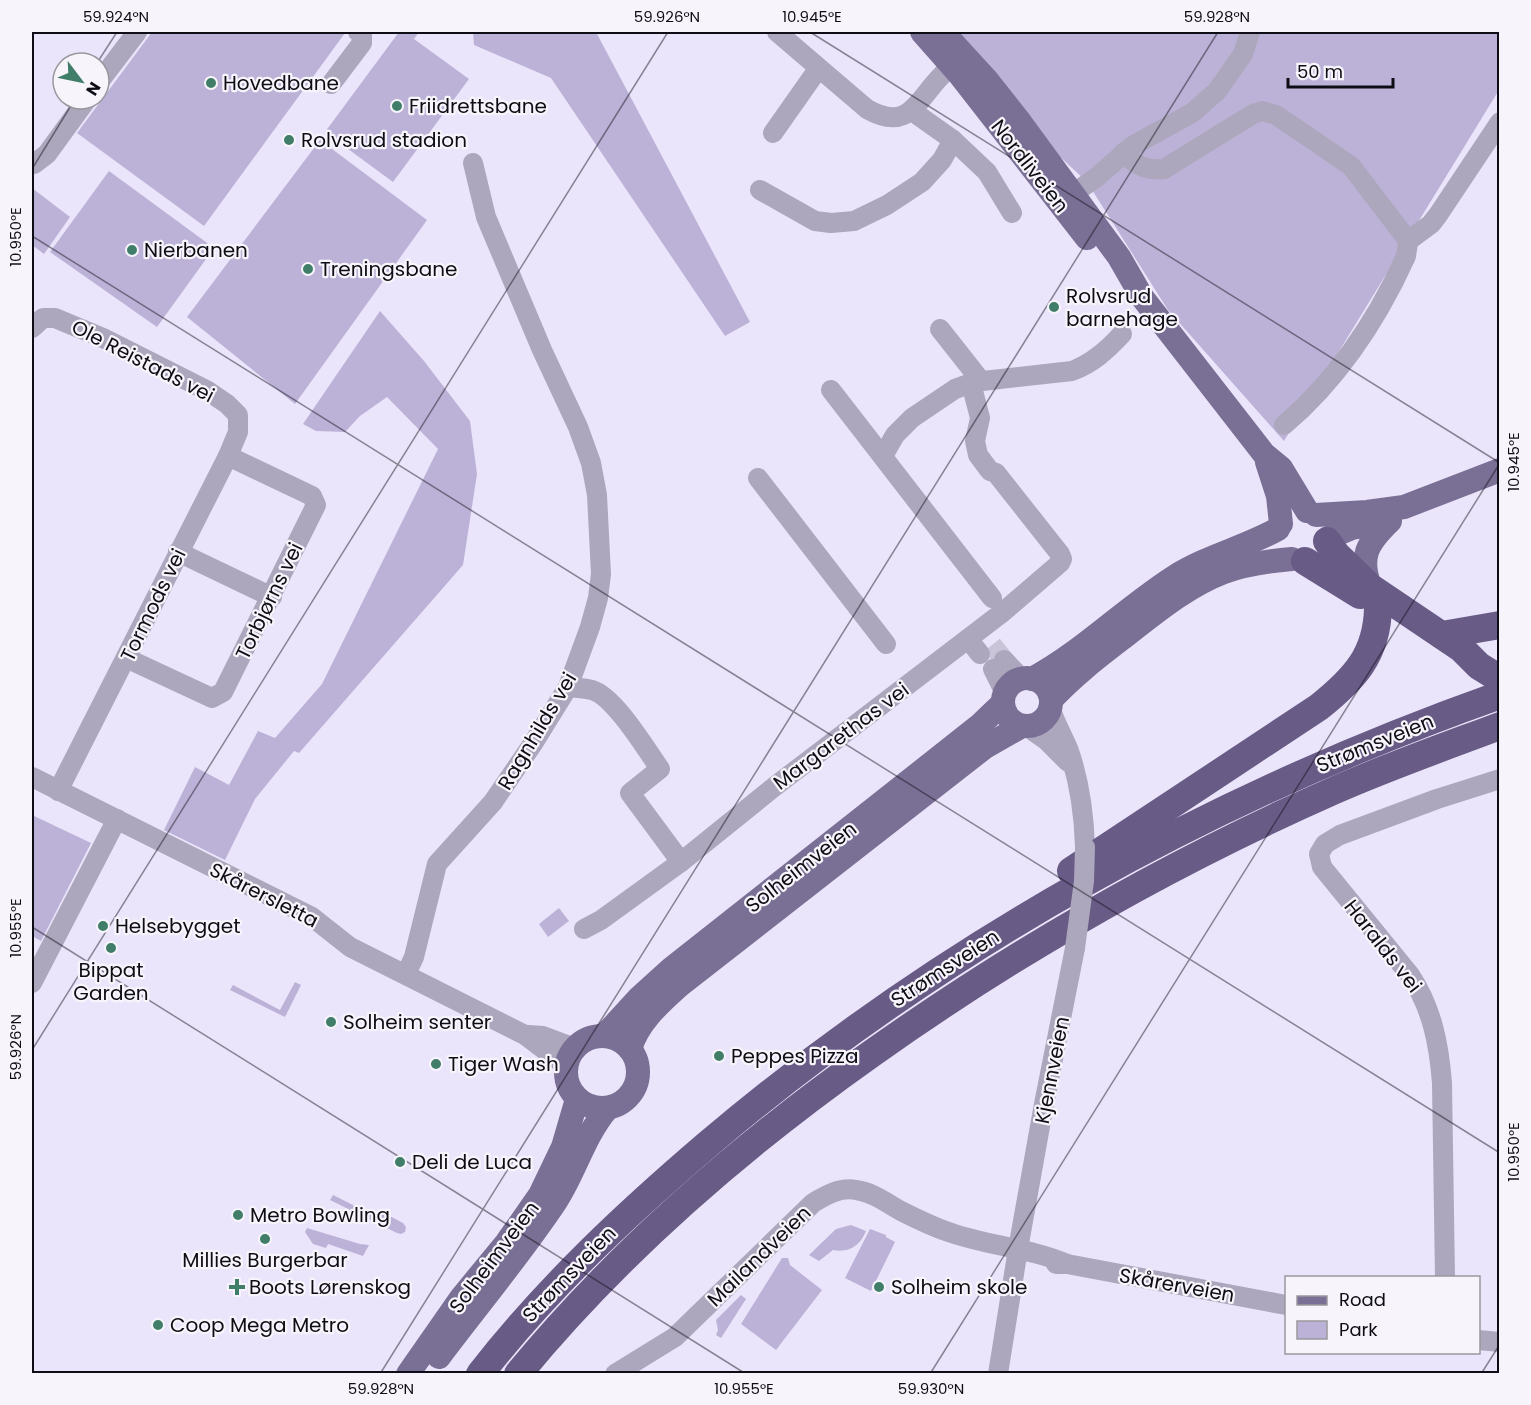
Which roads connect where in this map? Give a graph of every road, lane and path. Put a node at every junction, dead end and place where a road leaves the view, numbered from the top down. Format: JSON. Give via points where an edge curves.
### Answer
{"nodes":[{"id":1,"x":137,"y":32,"type":"edge"},
{"id":2,"x":358,"y":32,"type":"edge"},
{"id":3,"x":777,"y":32,"type":"edge"},
{"id":4,"x":922,"y":32,"type":"edge"},
{"id":5,"x":943,"y":32,"type":"edge"},
{"id":6,"x":1250,"y":32,"type":"edge"},
{"id":7,"x":111,"y":66,"type":"edge"},
{"id":8,"x":960,"y":66,"type":"junction"},
{"id":9,"x":818,"y":69,"type":"junction"},
{"id":10,"x":331,"y":84,"type":"dead end"},
{"id":11,"x":917,"y":106,"type":"junction"},
{"id":12,"x":78,"y":111,"type":"edge"},
{"id":13,"x":1500,"y":122,"type":"edge"},
{"id":14,"x":773,"y":133,"type":"dead end"},
{"id":15,"x":953,"y":140,"type":"junction"},
{"id":16,"x":1123,"y":153,"type":"junction"},
{"id":17,"x":473,"y":163,"type":"dead end"},
{"id":18,"x":32,"y":164,"type":"edge"},
{"id":19,"x":760,"y":190,"type":"dead end"},
{"id":20,"x":1066,"y":198,"type":"junction"},
{"id":21,"x":1012,"y":213,"type":"dead end"},
{"id":22,"x":1408,"y":241,"type":"junction"},
{"id":23,"x":37,"y":323,"type":"edge"},
{"id":24,"x":940,"y":329,"type":"dead end"},
{"id":25,"x":1122,"y":334,"type":"dead end"},
{"id":26,"x":976,"y":382,"type":"junction"},
{"id":27,"x":831,"y":390,"type":"dead end"},
{"id":28,"x":238,"y":416,"type":"joint"},
{"id":29,"x":1284,"y":425,"type":"dead end"},
{"id":30,"x":1264,"y":454,"type":"junction"},
{"id":31,"x":228,"y":456,"type":"junction"},
{"id":32,"x":883,"y":456,"type":"junction"},
{"id":33,"x":1500,"y":470,"type":"edge"},
{"id":34,"x":758,"y":478,"type":"dead end"},
{"id":35,"x":1500,"y":482,"type":"edge"},
{"id":36,"x":1312,"y":513,"type":"junction"},
{"id":37,"x":1390,"y":522,"type":"junction"},
{"id":38,"x":1280,"y":526,"type":"junction"},
{"id":39,"x":1328,"y":540,"type":"junction"},
{"id":40,"x":178,"y":552,"type":"junction"},
{"id":41,"x":1298,"y":560,"type":"junction"},
{"id":42,"x":272,"y":597,"type":"junction"},
{"id":43,"x":1374,"y":597,"type":"junction"},
{"id":44,"x":992,"y":598,"type":"dead end"},
{"id":45,"x":1500,"y":625,"type":"edge"},
{"id":46,"x":1442,"y":635,"type":"junction"},
{"id":47,"x":885,"y":644,"type":"dead end"},
{"id":48,"x":126,"y":658,"type":"junction"},
{"id":49,"x":998,"y":665,"type":"tunnel mouth"},
{"id":50,"x":1487,"y":671,"type":"edge"},
{"id":51,"x":568,"y":687,"type":"junction"},
{"id":52,"x":1015,"y":688,"type":"junction"},
{"id":53,"x":1500,"y":696,"type":"edge"},
{"id":54,"x":1050,"y":704,"type":"junction"},
{"id":55,"x":1024,"y":726,"type":"junction"},
{"id":56,"x":1500,"y":726,"type":"edge"},
{"id":57,"x":1072,"y":765,"type":"junction"},
{"id":58,"x":32,"y":777,"type":"edge"},
{"id":59,"x":1500,"y":779,"type":"edge"},
{"id":60,"x":58,"y":791,"type":"junction"},
{"id":61,"x":117,"y":819,"type":"junction"},
{"id":62,"x":681,"y":862,"type":"junction"},
{"id":63,"x":584,"y":929,"type":"dead end"},
{"id":64,"x":406,"y":974,"type":"junction"},
{"id":65,"x":32,"y":983,"type":"edge"},
{"id":66,"x":604,"y":1036,"type":"junction"},
{"id":67,"x":828,"y":1048,"type":"junction"},
{"id":68,"x":630,"y":1049,"type":"junction"},
{"id":69,"x":571,"y":1057,"type":"junction"},
{"id":70,"x":576,"y":1099,"type":"junction"},
{"id":71,"x":607,"y":1109,"type":"junction"},
{"id":72,"x":1017,"y":1255,"type":"junction"},
{"id":73,"x":1445,"y":1276,"type":"edge"},
{"id":74,"x":1285,"y":1305,"type":"edge"},
{"id":75,"x":1480,"y":1340,"type":"edge"},
{"id":76,"x":1500,"y":1342,"type":"edge"},
{"id":77,"x":408,"y":1374,"type":"edge"},
{"id":78,"x":427,"y":1374,"type":"edge"},
{"id":79,"x":480,"y":1374,"type":"edge"},
{"id":80,"x":518,"y":1374,"type":"edge"},
{"id":81,"x":615,"y":1374,"type":"edge"},
{"id":82,"x":998,"y":1374,"type":"edge"}],
"edges":[{"from":1,"to":7,"type":"street"},
{"from":2,"to":10,"type":"street","via":[[362,43]]},
{"from":3,"to":9,"type":"street"},
{"from":4,"to":8,"type":"main road","name":"Nordliveien"},
{"from":5,"to":8,"type":"main road","name":"Nordliveien"},
{"from":6,"to":16,"type":"street","via":[[1243,54],[1217,91],[1192,113]]},
{"from":8,"to":11,"type":"street","via":[[932,84]]},
{"from":8,"to":20,"type":"main road","name":"Nordliveien"},
{"from":9,"to":11,"type":"street","via":[[879,116],[896,118]]},
{"from":9,"to":14,"type":"street"},
{"from":11,"to":15,"type":"street"},
{"from":12,"to":18,"type":"street","via":[[47,154]]},
{"from":13,"to":22,"type":"street","via":[[1438,215]]},
{"from":15,"to":19,"type":"street","via":[[942,160],[922,182],[854,221],[815,221]]},
{"from":15,"to":21,"type":"street","via":[[987,172]]},
{"from":16,"to":20,"type":"street"},
{"from":16,"to":22,"type":"street","via":[[1136,164],[1164,169],[1253,114],[1271,113],[1352,166]]},
{"from":17,"to":51,"type":"street","name":"Ragnhilds vei","via":[[486,217],[578,427],[595,484],[601,574],[598,598]]},
{"from":20,"to":30,"type":"main road","name":"Nordliveien","via":[[1119,257],[1142,297]]},
{"from":22,"to":29,"type":"street","via":[[1407,256],[1365,334],[1316,397]]},
{"from":23,"to":28,"type":"street","name":"Ole Reistads vei","via":[[55,318],[113,343],[208,391]]},
{"from":24,"to":26,"type":"street"},
{"from":25,"to":26,"type":"street","via":[[1098,357],[1078,368]]},
{"from":26,"to":32,"type":"street","via":[[955,389],[912,418],[895,435]]},
{"from":26,"to":62,"type":"street","name":"Margarethas vei","via":[[980,418],[975,441],[978,455],[1062,559],[1060,563],[980,642],[914,680]]},
{"from":27,"to":32,"type":"street"},
{"from":28,"to":31,"type":"street","name":"Tormods vei"},
{"from":30,"to":36,"type":"main road","name":"Nordliveien","via":[[1281,468]]},
{"from":30,"to":38,"type":"main road","name":"Nordliveien","via":[[1278,496]]},
{"from":31,"to":40,"type":"street","name":"Tormods vei"},
{"from":31,"to":42,"type":"street","name":"Torbjørns vei","via":[[312,496],[316,505]]},
{"from":32,"to":44,"type":"street"},
{"from":33,"to":36,"type":"main road","via":[[1404,507]]},
{"from":34,"to":47,"type":"street"},
{"from":35,"to":37,"type":"main road"},
{"from":36,"to":38,"type":"main road","via":[[1295,512]]},
{"from":36,"to":39,"type":"main road","name":"Nordliveien","via":[[1324,523]]},
{"from":37,"to":39,"type":"main road","via":[[1352,528]]},
{"from":37,"to":43,"type":"main road","via":[[1368,547],[1364,565]]},
{"from":38,"to":41,"type":"main road","name":"Nordliveien","via":[[1279,543],[1286,555]]},
{"from":38,"to":52,"type":"main road","name":"Solheimveien","via":[[1187,569],[1060,663]]},
{"from":39,"to":41,"type":"main road","via":[[1319,555]]},
{"from":39,"to":43,"type":"highway"},
{"from":40,"to":42,"type":"street"},
{"from":40,"to":48,"type":"street","name":"Tormods vei"},
{"from":41,"to":43,"type":"highway"},
{"from":41,"to":54,"type":"main road","via":[[1242,567],[1200,583],[1067,683]]},
{"from":42,"to":48,"type":"street","name":"Torbjørns vei","via":[[223,692],[212,698]]},
{"from":43,"to":46,"type":"highway"},
{"from":43,"to":50,"type":"highway","via":[[1456,658]]},
{"from":43,"to":67,"type":"highway","via":[[1375,634],[1366,659],[1334,695],[960,942]]},
{"from":45,"to":46,"type":"highway"},
{"from":46,"to":50,"type":"highway"},
{"from":48,"to":60,"type":"street","name":"Tormods vei"},
{"from":49,"to":52,"type":"street"},
{"from":51,"to":62,"type":"street","via":[[594,690],[606,699],[660,769],[630,793]]},
{"from":51,"to":64,"type":"street","name":"Ragnhilds vei","via":[[494,802],[437,864],[418,945]]},
{"from":52,"to":54,"type":"main road","via":[[1038,681],[1047,689]]},
{"from":52,"to":55,"type":"main road","via":[[1004,710],[1011,720]]},
{"from":52,"to":66,"type":"main road","name":"Solheimveien","via":[[980,725],[671,969]]},
{"from":53,"to":67,"type":"highway","name":"Strømsveien","via":[[1333,760],[1146,849],[991,938]]},
{"from":54,"to":55,"type":"main road","via":[[1048,714],[1038,723]]},
{"from":54,"to":57,"type":"street","name":"Kjennveien"},
{"from":55,"to":57,"type":"street"},
{"from":55,"to":68,"type":"main road","name":"Solheimveien","via":[[985,747],[680,985],[645,1020]]},
{"from":56,"to":80,"type":"highway","name":"Strømsveien","via":[[1335,790],[1213,847],[1094,911],[957,994],[826,1087],[710,1179],[598,1284]]},
{"from":57,"to":72,"type":"street","name":"Kjennveien","bridge":true,"via":[[1080,789],[1084,881],[1076,948]]},
{"from":58,"to":60,"type":"street","name":"Skårersletta"},
{"from":59,"to":73,"type":"street","name":"Haralds vei","via":[[1340,835],[1325,844],[1319,854],[1322,867],[1415,983],[1432,1021],[1442,1083]]},
{"from":60,"to":61,"type":"street","name":"Skårersletta"},
{"from":61,"to":64,"type":"street","name":"Skårersletta","via":[[312,917],[350,947]]},
{"from":61,"to":65,"type":"street"},
{"from":62,"to":63,"type":"street","name":"Margarethas vei"},
{"from":64,"to":69,"type":"street","name":"Skårersletta","via":[[525,1035],[543,1036]]},
{"from":66,"to":68,"type":"main road"},
{"from":66,"to":69,"type":"main road","via":[[589,1038]]},
{"from":67,"to":79,"type":"highway","name":"Strømsveien","via":[[729,1126],[613,1228],[534,1310]]},
{"from":68,"to":71,"type":"main road","via":[[638,1071],[635,1086],[626,1099]]},
{"from":69,"to":70,"type":"main road","via":[[567,1082]]},
{"from":70,"to":71,"type":"main road"},
{"from":70,"to":77,"type":"main road","name":"Solheimveien","via":[[563,1147],[540,1195]]},
{"from":71,"to":78,"type":"main road","name":"Solheimveien","via":[[595,1124],[555,1202]]},
{"from":72,"to":74,"type":"street","name":"Skårerveien","via":[[1045,1255],[1067,1264]]},
{"from":72,"to":81,"type":"street","name":"Mailandveien","via":[[942,1230],[867,1192],[836,1191],[807,1208],[675,1336]]},
{"from":72,"to":82,"type":"street","name":"Kjennveien"},
{"from":75,"to":76,"type":"street"}]}
